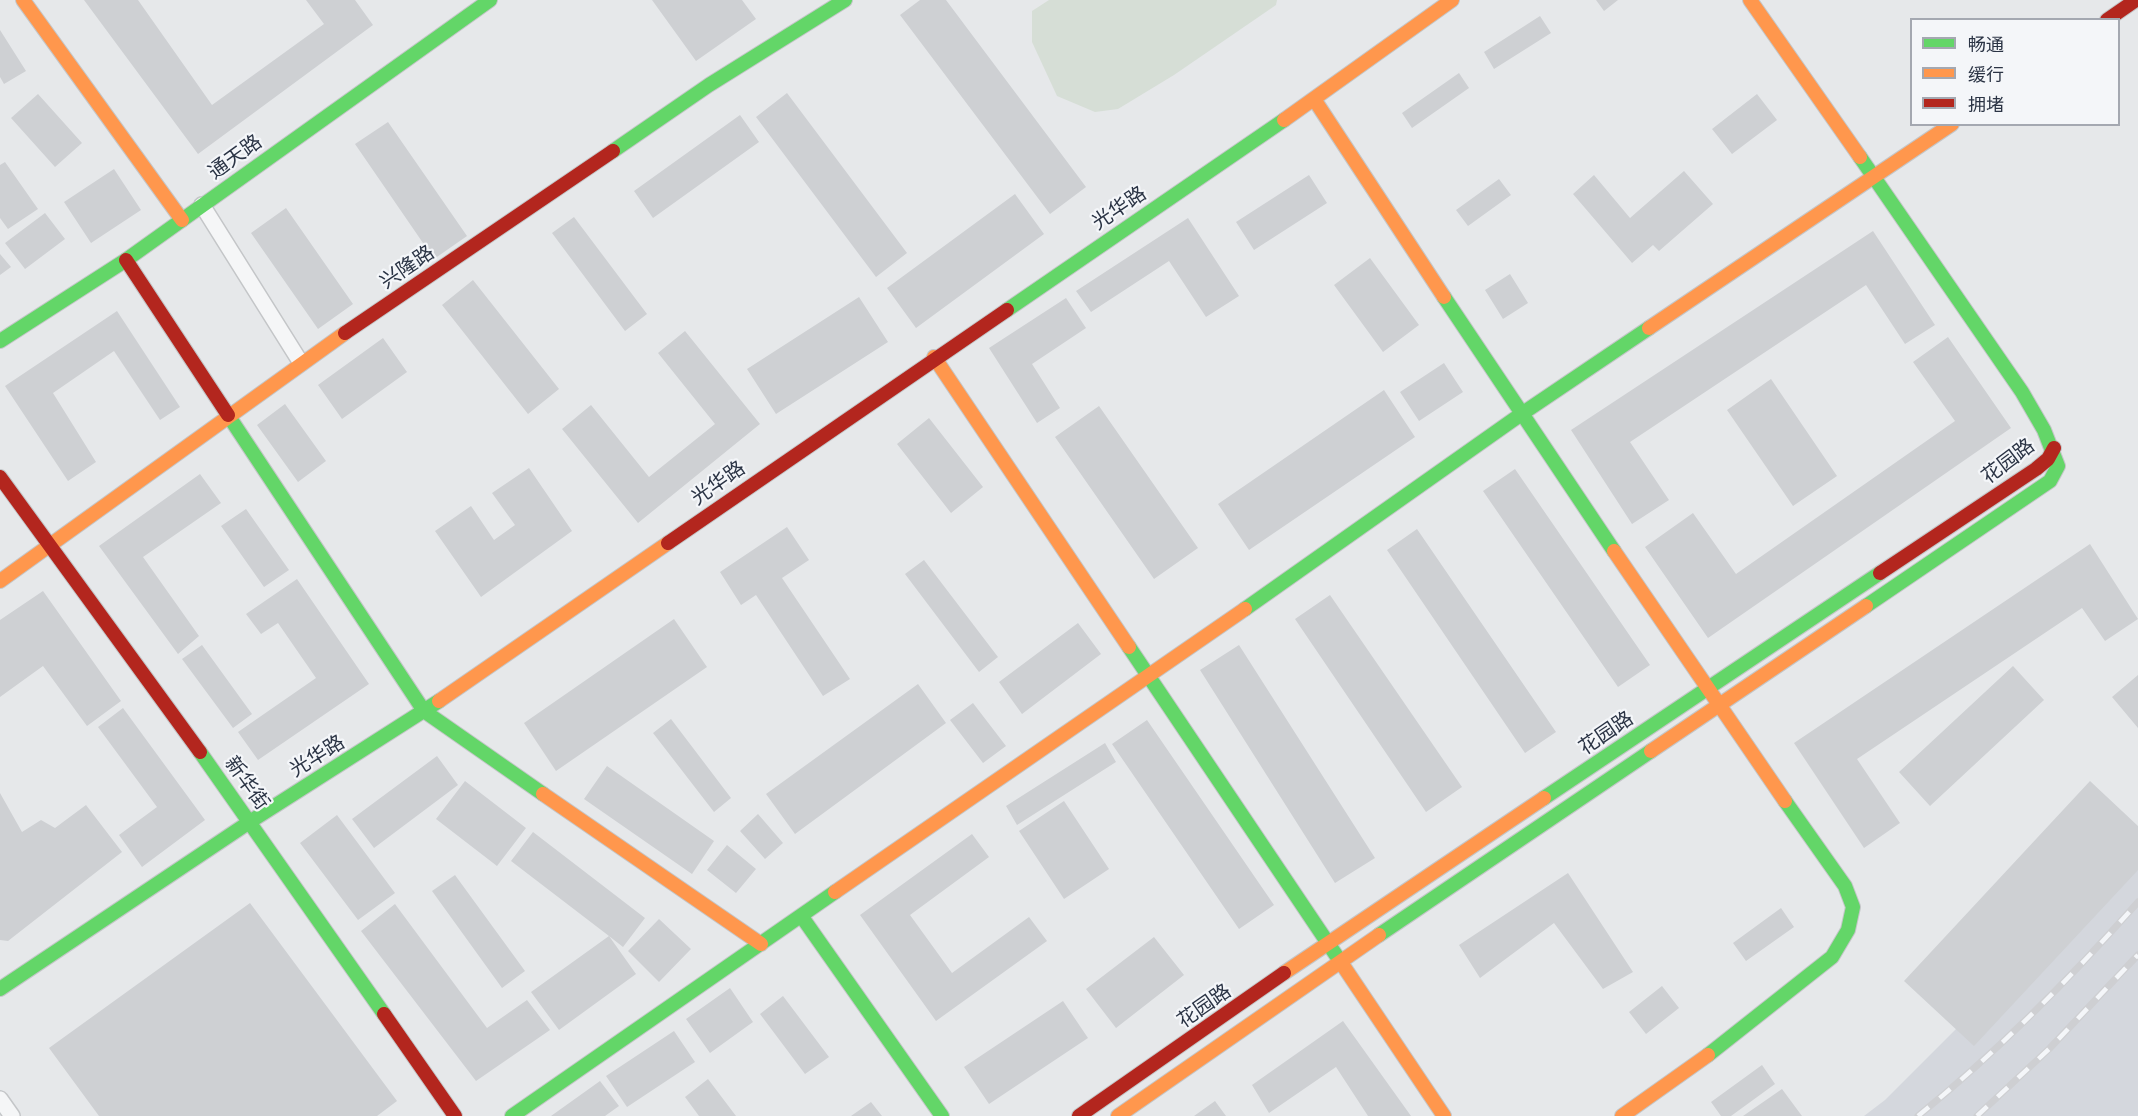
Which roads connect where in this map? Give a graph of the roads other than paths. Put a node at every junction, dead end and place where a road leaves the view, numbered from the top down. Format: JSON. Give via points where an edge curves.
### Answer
{"nodes":[{"id":1,"x":23,"y":0,"type":"edge"},
{"id":2,"x":490,"y":0,"type":"edge"},
{"id":3,"x":845,"y":0,"type":"edge"},
{"id":4,"x":1452,"y":0,"type":"edge"},
{"id":5,"x":1750,"y":0,"type":"edge"},
{"id":6,"x":2136,"y":0,"type":"edge"},
{"id":7,"x":2110,"y":18,"type":"edge"},
{"id":8,"x":1314,"y":99,"type":"junction"},
{"id":9,"x":1949,"y":126,"type":"edge"},
{"id":10,"x":1875,"y":178,"type":"junction"},
{"id":11,"x":202,"y":205,"type":"junction"},
{"id":12,"x":182,"y":220,"type":"junction"},
{"id":13,"x":126,"y":260,"type":"junction"},
{"id":14,"x":0,"y":341,"type":"edge"},
{"id":15,"x":934,"y":357,"type":"junction"},
{"id":16,"x":301,"y":363,"type":"junction"},
{"id":17,"x":230,"y":415,"type":"junction"},
{"id":18,"x":1520,"y":415,"type":"junction"},
{"id":19,"x":2054,"y":448,"type":"junction"},
{"id":20,"x":0,"y":477,"type":"edge"},
{"id":21,"x":50,"y":546,"type":"junction"},
{"id":22,"x":0,"y":581,"type":"edge"},
{"id":23,"x":1149,"y":676,"type":"junction"},
{"id":24,"x":1707,"y":689,"type":"junction"},
{"id":25,"x":1718,"y":705,"type":"junction"},
{"id":26,"x":424,"y":711,"type":"junction"},
{"id":27,"x":251,"y":821,"type":"junction"},
{"id":28,"x":802,"y":917,"type":"junction"},
{"id":29,"x":1329,"y":942,"type":"junction"},
{"id":30,"x":761,"y":944,"type":"junction"},
{"id":31,"x":1341,"y":961,"type":"junction"},
{"id":32,"x":0,"y":989,"type":"edge"},
{"id":33,"x":0,"y":1099,"type":"edge"},
{"id":34,"x":12,"y":1116,"type":"edge"},
{"id":35,"x":455,"y":1116,"type":"edge"},
{"id":36,"x":512,"y":1116,"type":"edge"},
{"id":37,"x":942,"y":1116,"type":"edge"},
{"id":38,"x":1079,"y":1116,"type":"edge"},
{"id":39,"x":1118,"y":1116,"type":"edge"},
{"id":40,"x":1444,"y":1116,"type":"edge"},
{"id":41,"x":1622,"y":1116,"type":"edge"}],
"edges":[{"from":1,"to":12,"type":"street"},
{"from":2,"to":11,"type":"street","name":"通天路"},
{"from":3,"to":16,"type":"street","name":"兴隆路","via":[[708,85]]},
{"from":4,"to":8,"type":"street","name":"光华路"},
{"from":5,"to":10,"type":"street"},
{"from":6,"to":7,"type":"street"},
{"from":8,"to":15,"type":"street","name":"光华路"},
{"from":8,"to":18,"type":"street"},
{"from":9,"to":10,"type":"street"},
{"from":10,"to":18,"type":"street"},
{"from":10,"to":19,"type":"street"},
{"from":11,"to":12,"type":"street","name":"通天路"},
{"from":11,"to":16,"type":"street"},
{"from":12,"to":13,"type":"street","name":"通天路"},
{"from":13,"to":14,"type":"street","name":"通天路"},
{"from":13,"to":17,"type":"street"},
{"from":15,"to":23,"type":"street"},
{"from":15,"to":26,"type":"street","name":"光华路"},
{"from":16,"to":17,"type":"street","name":"兴隆路"},
{"from":17,"to":21,"type":"street","name":"兴隆路"},
{"from":17,"to":26,"type":"street"},
{"from":18,"to":23,"type":"street"},
{"from":18,"to":24,"type":"street"},
{"from":19,"to":24,"type":"street","name":"花园路","via":[[2036,469]]},
{"from":19,"to":25,"type":"street","name":"花园路","via":[[2058,466],[2050,481],[2037,492]]},
{"from":20,"to":21,"type":"street","name":"新华街"},
{"from":21,"to":22,"type":"street","name":"兴隆路"},
{"from":21,"to":27,"type":"street","name":"新华街"},
{"from":23,"to":28,"type":"street"},
{"from":23,"to":29,"type":"street"},
{"from":24,"to":25,"type":"street"},
{"from":24,"to":29,"type":"street","name":"花园路"},
{"from":25,"to":31,"type":"street","name":"花园路"},
{"from":25,"to":41,"type":"street","via":[[1845,886],[1853,907],[1848,930],[1832,957],[1726,1042]]},
{"from":26,"to":27,"type":"street","name":"光华路"},
{"from":26,"to":30,"type":"street"},
{"from":27,"to":32,"type":"street","name":"光华路"},
{"from":27,"to":35,"type":"street","name":"新华街"},
{"from":28,"to":30,"type":"street"},
{"from":28,"to":37,"type":"street"},
{"from":29,"to":31,"type":"street"},
{"from":29,"to":38,"type":"street","name":"花园路"},
{"from":30,"to":36,"type":"street"},
{"from":31,"to":39,"type":"street","name":"花园路"},
{"from":31,"to":40,"type":"street"},
{"from":33,"to":34,"type":"street"}]}
